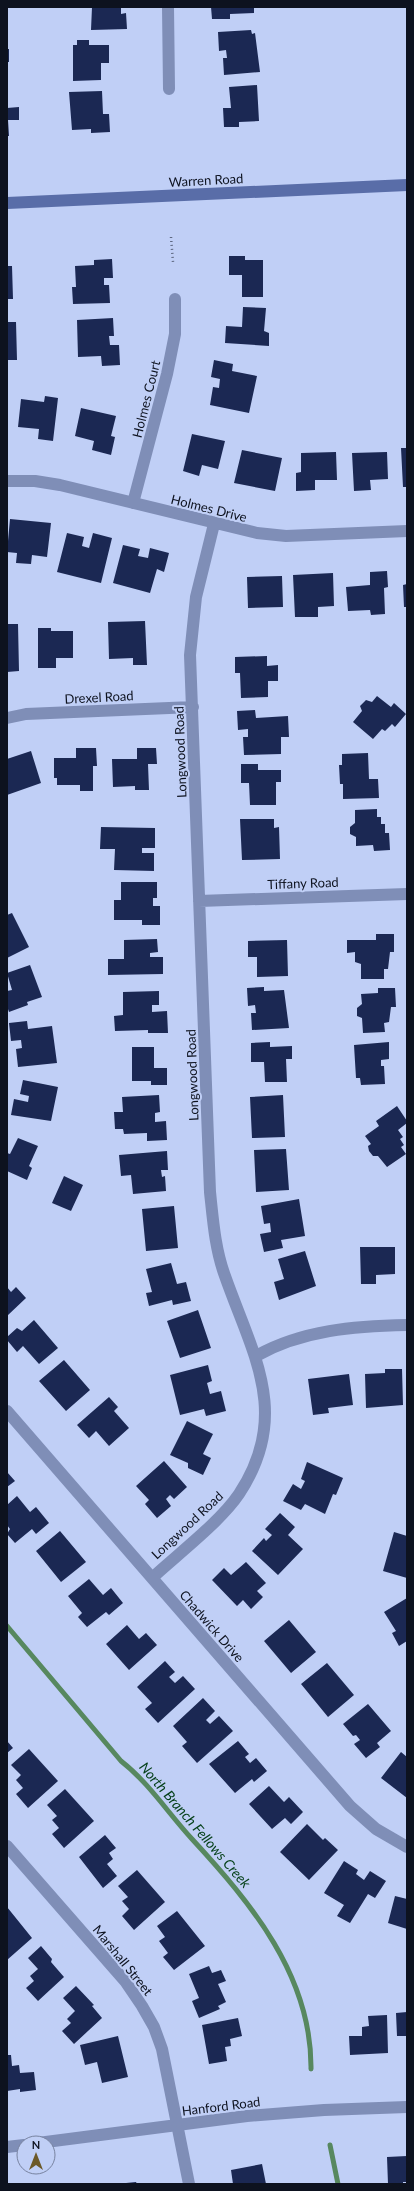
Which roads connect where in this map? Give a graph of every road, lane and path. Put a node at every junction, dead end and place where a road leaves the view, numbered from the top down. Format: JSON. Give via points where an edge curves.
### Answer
{"nodes":[{"id":1,"x":168,"y":7,"type":"edge"},
{"id":2,"x":169,"y":89,"type":"dead end"},
{"id":3,"x":407,"y":185,"type":"edge"},
{"id":4,"x":7,"y":203,"type":"edge"},
{"id":5,"x":171,"y":237,"type":"dead end"},
{"id":6,"x":173,"y":262,"type":"dead end"},
{"id":7,"x":175,"y":299,"type":"dead end"},
{"id":8,"x":7,"y":481,"type":"edge"},
{"id":9,"x":133,"y":504,"type":"junction"},
{"id":10,"x":214,"y":524,"type":"junction"},
{"id":11,"x":407,"y":531,"type":"edge"},
{"id":12,"x":192,"y":707,"type":"junction"},
{"id":13,"x":7,"y":718,"type":"edge"},
{"id":14,"x":407,"y":894,"type":"edge"},
{"id":15,"x":199,"y":900,"type":"junction"},
{"id":16,"x":407,"y":1325,"type":"edge"},
{"id":17,"x":256,"y":1356,"type":"junction"},
{"id":18,"x":7,"y":1411,"type":"edge"},
{"id":19,"x":152,"y":1578,"type":"junction"},
{"id":20,"x":407,"y":1847,"type":"edge"},
{"id":21,"x":9,"y":1850,"type":"edge"},
{"id":22,"x":407,"y":2107,"type":"edge"},
{"id":23,"x":177,"y":2125,"type":"junction"},
{"id":24,"x":56,"y":2141,"type":"edge"},
{"id":25,"x":188,"y":2184,"type":"edge"}],
"edges":[{"from":1,"to":2,"type":"street"},
{"from":3,"to":4,"type":"main road","name":"Warren Road"},
{"from":5,"to":6,"type":"path"},
{"from":7,"to":9,"type":"street","name":"Holmes Court","via":[[175,334],[167,374]]},
{"from":8,"to":9,"type":"street","name":"Holmes Drive","via":[[35,481],[60,485]]},
{"from":9,"to":10,"type":"street","name":"Holmes Drive"},
{"from":10,"to":11,"type":"street","name":"Holmes Drive","via":[[257,534],[286,536]]},
{"from":10,"to":12,"type":"street","name":"Longwood Road","via":[[193,620],[190,655]]},
{"from":12,"to":13,"type":"street","name":"Drexel Road","via":[[26,714]]},
{"from":12,"to":15,"type":"street","name":"Longwood Road"},
{"from":14,"to":15,"type":"street","name":"Tiffany Road"},
{"from":15,"to":17,"type":"street","name":"Longwood Road","via":[[213,1223],[224,1274]]},
{"from":16,"to":17,"type":"street","via":[[345,1328],[280,1344]]},
{"from":17,"to":19,"type":"street","name":"Longwood Road","via":[[264,1389],[264,1418],[259,1451],[249,1476],[225,1512]]},
{"from":18,"to":19,"type":"street","name":"Chadwick Drive"},
{"from":19,"to":20,"type":"street","name":"Chadwick Drive","via":[[350,1806],[376,1829]]},
{"from":21,"to":23,"type":"street","name":"Marshall Street","via":[[125,1981],[142,2006],[154,2027],[162,2049]]},
{"from":22,"to":23,"type":"street","name":"Hanford Road","via":[[247,2116]]},
{"from":23,"to":24,"type":"street","name":"Hanford Road"},
{"from":23,"to":25,"type":"street","name":"Marshall Street"}]}
